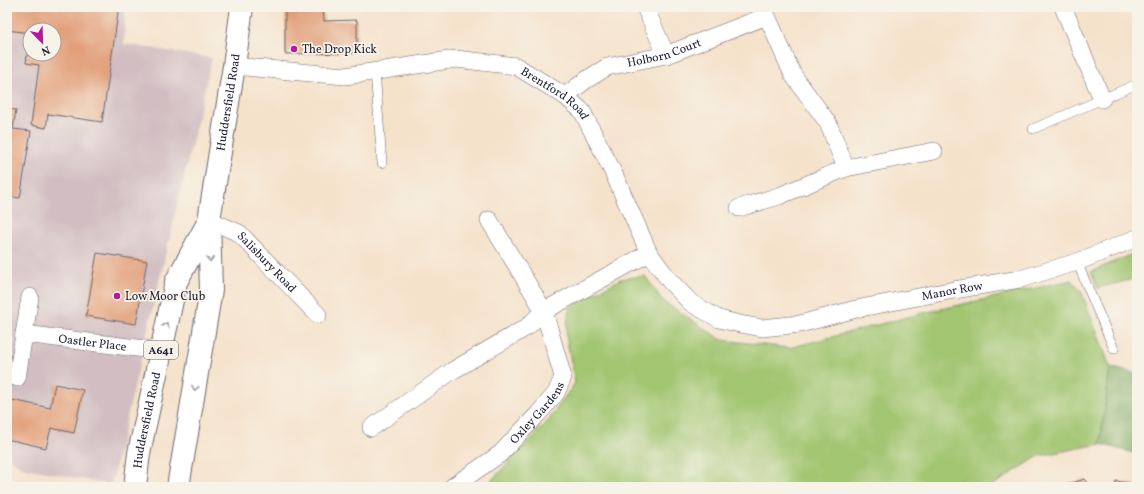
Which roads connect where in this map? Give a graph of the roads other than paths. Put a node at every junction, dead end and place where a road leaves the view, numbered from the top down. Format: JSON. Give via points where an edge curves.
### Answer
{"nodes":[{"id":1,"x":242,"y":7,"type":"edge"},
{"id":2,"x":645,"y":7,"type":"edge"},
{"id":3,"x":1063,"y":7,"type":"edge"},
{"id":4,"x":765,"y":11,"type":"edge"},
{"id":5,"x":666,"y":55,"type":"junction"},
{"id":6,"x":234,"y":66,"type":"junction"},
{"id":7,"x":375,"y":71,"type":"junction"},
{"id":8,"x":1137,"y":84,"type":"edge"},
{"id":9,"x":565,"y":96,"type":"junction"},
{"id":10,"x":1102,"y":99,"type":"junction"},
{"id":11,"x":1033,"y":129,"type":"dead end"},
{"id":12,"x":934,"y":150,"type":"dead end"},
{"id":13,"x":382,"y":163,"type":"dead end"},
{"id":14,"x":846,"y":168,"type":"junction"},
{"id":15,"x":739,"y":208,"type":"dead end"},
{"id":16,"x":209,"y":220,"type":"junction"},
{"id":17,"x":489,"y":220,"type":"dead end"},
{"id":18,"x":1137,"y":238,"type":"edge"},
{"id":19,"x":649,"y":253,"type":"junction"},
{"id":20,"x":1077,"y":262,"type":"junction"},
{"id":21,"x":30,"y":297,"type":"dead end"},
{"id":22,"x":544,"y":311,"type":"junction"},
{"id":23,"x":318,"y":315,"type":"dead end"},
{"id":24,"x":762,"y":328,"type":"joint"},
{"id":25,"x":24,"y":334,"type":"junction"},
{"id":26,"x":1114,"y":349,"type":"dead end"},
{"id":27,"x":160,"y":351,"type":"junction"},
{"id":28,"x":17,"y":378,"type":"dead end"},
{"id":29,"x":371,"y":428,"type":"dead end"},
{"id":30,"x":135,"y":487,"type":"edge"},
{"id":31,"x":178,"y":487,"type":"edge"},
{"id":32,"x":452,"y":487,"type":"edge"}],
"edges":[{"from":1,"to":6,"type":"main road","name":"Huddersfield Road","number":"A641"},
{"from":2,"to":5,"type":"street"},
{"from":3,"to":10,"type":"street"},
{"from":4,"to":5,"type":"street","name":"Holborn Court"},
{"from":4,"to":14,"type":"street","name":"Holborn Court","via":[[793,75],[828,123]]},
{"from":5,"to":9,"type":"street","name":"Holborn Court","via":[[607,67]]},
{"from":6,"to":7,"type":"street","name":"Brentford Road","via":[[345,76]]},
{"from":6,"to":16,"type":"main road","name":"Huddersfield Road","number":"A641"},
{"from":7,"to":9,"type":"street","name":"Brentford Road","via":[[456,59],[516,66]]},
{"from":7,"to":13,"type":"lane"},
{"from":8,"to":10,"type":"lane"},
{"from":9,"to":19,"type":"street","name":"Brentford Road","via":[[582,111],[613,172]]},
{"from":10,"to":11,"type":"lane"},
{"from":12,"to":14,"type":"street"},
{"from":14,"to":15,"type":"street","via":[[779,196]]},
{"from":16,"to":23,"type":"street","name":"Salisbury Road","via":[[239,233]]},
{"from":27,"to":16,"type":"main road","name":"Huddersfield Road","number":"A641","one_way":true,"via":[[176,282]]},
{"from":16,"to":31,"type":"main road","name":"Huddersfield Road","number":"A641","one_way":true,"via":[[211,290]]},
{"from":17,"to":22,"type":"street","name":"Oxley Gardens"},
{"from":18,"to":20,"type":"street","name":"Manor Row"},
{"from":19,"to":22,"type":"street"},
{"from":19,"to":24,"type":"street","name":"Brentford Road","via":[[690,303],[719,319]]},
{"from":20,"to":24,"type":"street","name":"Manor Row","via":[[1020,279],[856,309],[800,324]]},
{"from":20,"to":26,"type":"lane"},
{"from":21,"to":25,"type":"street"},
{"from":22,"to":29,"type":"street","via":[[526,327],[452,371]]},
{"from":22,"to":32,"type":"street","name":"Oxley Gardens","via":[[563,376],[556,393],[500,454]]},
{"from":25,"to":27,"type":"street","name":"Oastler Place"},
{"from":25,"to":28,"type":"street"},
{"from":27,"to":30,"type":"main road","name":"Huddersfield Road","number":"A641","via":[[139,453]]}]}
